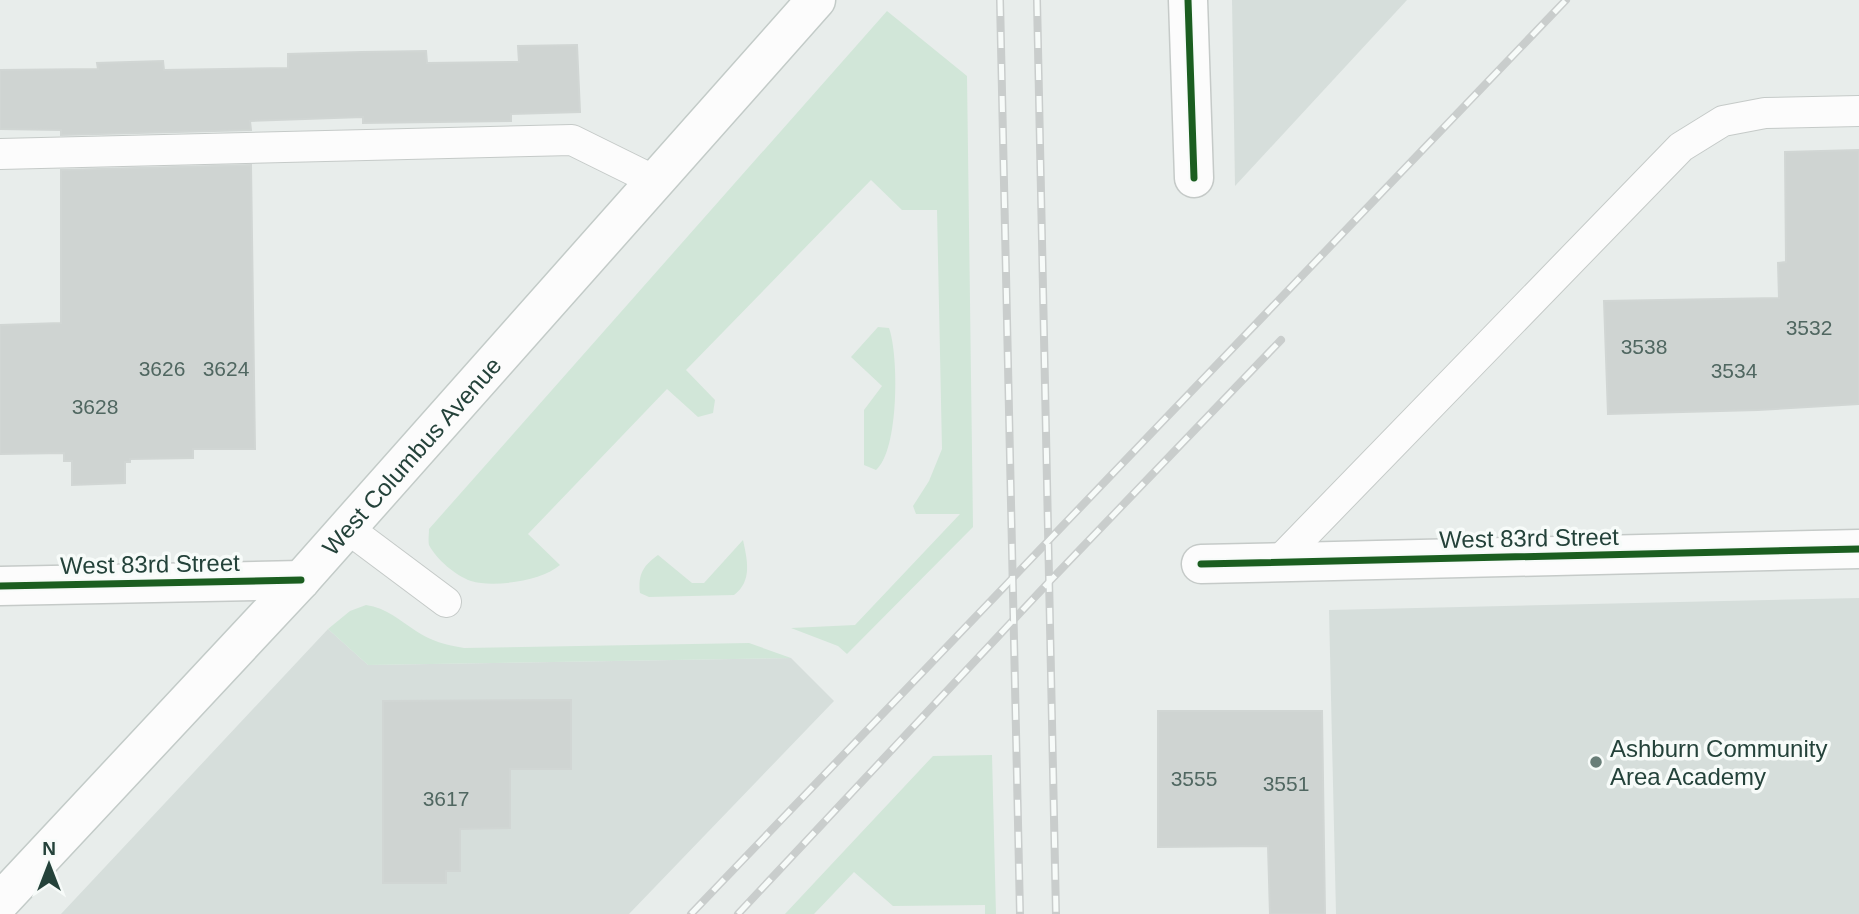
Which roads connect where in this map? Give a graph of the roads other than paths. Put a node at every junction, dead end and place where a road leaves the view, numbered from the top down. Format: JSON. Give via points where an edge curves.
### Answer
{"nodes":[{"id":1,"x":816,"y":0,"type":"edge"},
{"id":2,"x":1188,"y":0,"type":"edge"},
{"id":3,"x":1859,"y":111,"type":"edge"},
{"id":4,"x":0,"y":153,"type":"edge"},
{"id":5,"x":1194,"y":178,"type":"dead end"},
{"id":6,"x":655,"y":181,"type":"junction"},
{"id":7,"x":347,"y":528,"type":"junction"},
{"id":8,"x":1859,"y":549,"type":"edge"},
{"id":9,"x":1200,"y":564,"type":"dead end"},
{"id":10,"x":1277,"y":564,"type":"junction"},
{"id":11,"x":301,"y":580,"type":"junction"},
{"id":12,"x":0,"y":586,"type":"edge"},
{"id":13,"x":446,"y":602,"type":"dead end"},
{"id":14,"x":0,"y":902,"type":"edge"}],
"edges":[{"from":1,"to":6,"type":"main road","name":"West Columbus Avenue"},
{"from":2,"to":5,"type":"main road"},
{"from":3,"to":10,"type":"lane","via":[[1765,113],[1723,121],[1681,147]]},
{"from":4,"to":6,"type":"lane","via":[[572,140]]},
{"from":6,"to":7,"type":"main road","name":"West Columbus Avenue"},
{"from":7,"to":11,"type":"main road","name":"West Columbus Avenue"},
{"from":7,"to":13,"type":"lane"},
{"from":8,"to":10,"type":"main road","name":"West 83rd Street"},
{"from":9,"to":10,"type":"main road","name":"West 83rd Street"},
{"from":11,"to":12,"type":"main road","name":"West 83rd Street"},
{"from":11,"to":14,"type":"main road","name":"West Columbus Avenue"}]}
